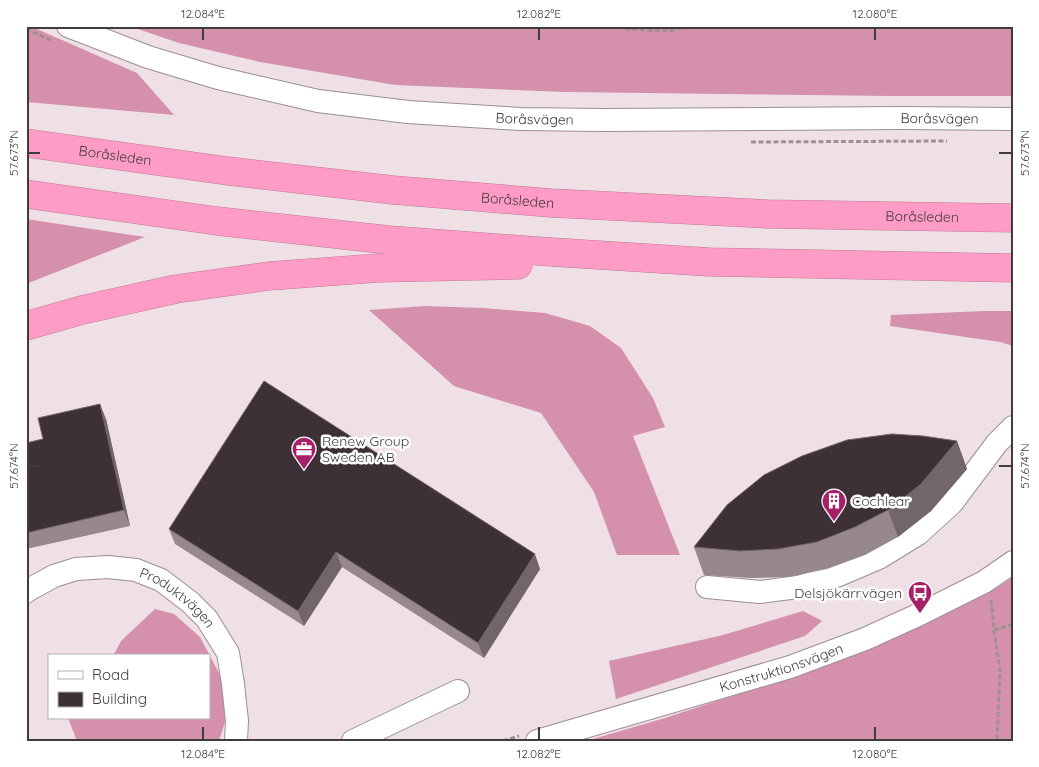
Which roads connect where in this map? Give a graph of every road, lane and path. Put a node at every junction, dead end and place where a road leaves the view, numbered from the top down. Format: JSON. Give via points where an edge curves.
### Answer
{"nodes":[{"id":1,"x":68,"y":26,"type":"edge"},
{"id":2,"x":610,"y":26,"type":"edge"},
{"id":3,"x":688,"y":26,"type":"edge"},
{"id":4,"x":1013,"y":119,"type":"edge"},
{"id":5,"x":26,"y":142,"type":"edge"},
{"id":6,"x":26,"y":194,"type":"edge"},
{"id":7,"x":1013,"y":218,"type":"edge"},
{"id":8,"x":710,"y":262,"type":"junction"},
{"id":9,"x":1013,"y":268,"type":"edge"},
{"id":10,"x":26,"y":326,"type":"edge"},
{"id":11,"x":1013,"y":427,"type":"edge"},
{"id":12,"x":1013,"y":562,"type":"edge"},
{"id":13,"x":707,"y":587,"type":"dead end"},
{"id":14,"x":26,"y":592,"type":"edge"},
{"id":15,"x":990,"y":598,"type":"dead end"},
{"id":16,"x":1013,"y":624,"type":"edge"},
{"id":17,"x":994,"y":630,"type":"junction"},
{"id":18,"x":458,"y":691,"type":"dead end"},
{"id":19,"x":236,"y":741,"type":"edge"},
{"id":20,"x":353,"y":741,"type":"edge"},
{"id":21,"x":537,"y":741,"type":"edge"},
{"id":22,"x":997,"y":741,"type":"edge"}],
"edges":[{"from":1,"to":4,"type":"street","name":"Boråsvägen","via":[[148,57],[218,78],[318,101],[408,112],[539,120]]},
{"from":2,"to":3,"type":"path","via":[[670,31]]},
{"from":5,"to":7,"type":"highway","name":"Boråsleden","via":[[247,174],[541,202],[768,214]]},
{"from":6,"to":8,"type":"highway","via":[[217,221],[389,240]]},
{"from":8,"to":9,"type":"highway"},
{"from":8,"to":10,"type":"highway","via":[[378,268],[269,276],[176,289]]},
{"from":11,"to":13,"type":"street","via":[[997,443],[952,504],[918,534],[879,558],[839,575],[798,587],[760,592]]},
{"from":12,"to":21,"type":"street","name":"Konstruktionsvägen","via":[[984,582],[865,639],[790,666]]},
{"from":14,"to":19,"type":"street","name":"Produktvägen","via":[[54,576],[76,569],[108,567],[136,570],[161,580],[207,619],[228,653],[237,721]]},
{"from":15,"to":17,"type":"path"},
{"from":16,"to":17,"type":"path"},
{"from":17,"to":22,"type":"path","via":[[1000,670]]},
{"from":18,"to":20,"type":"street"}]}
